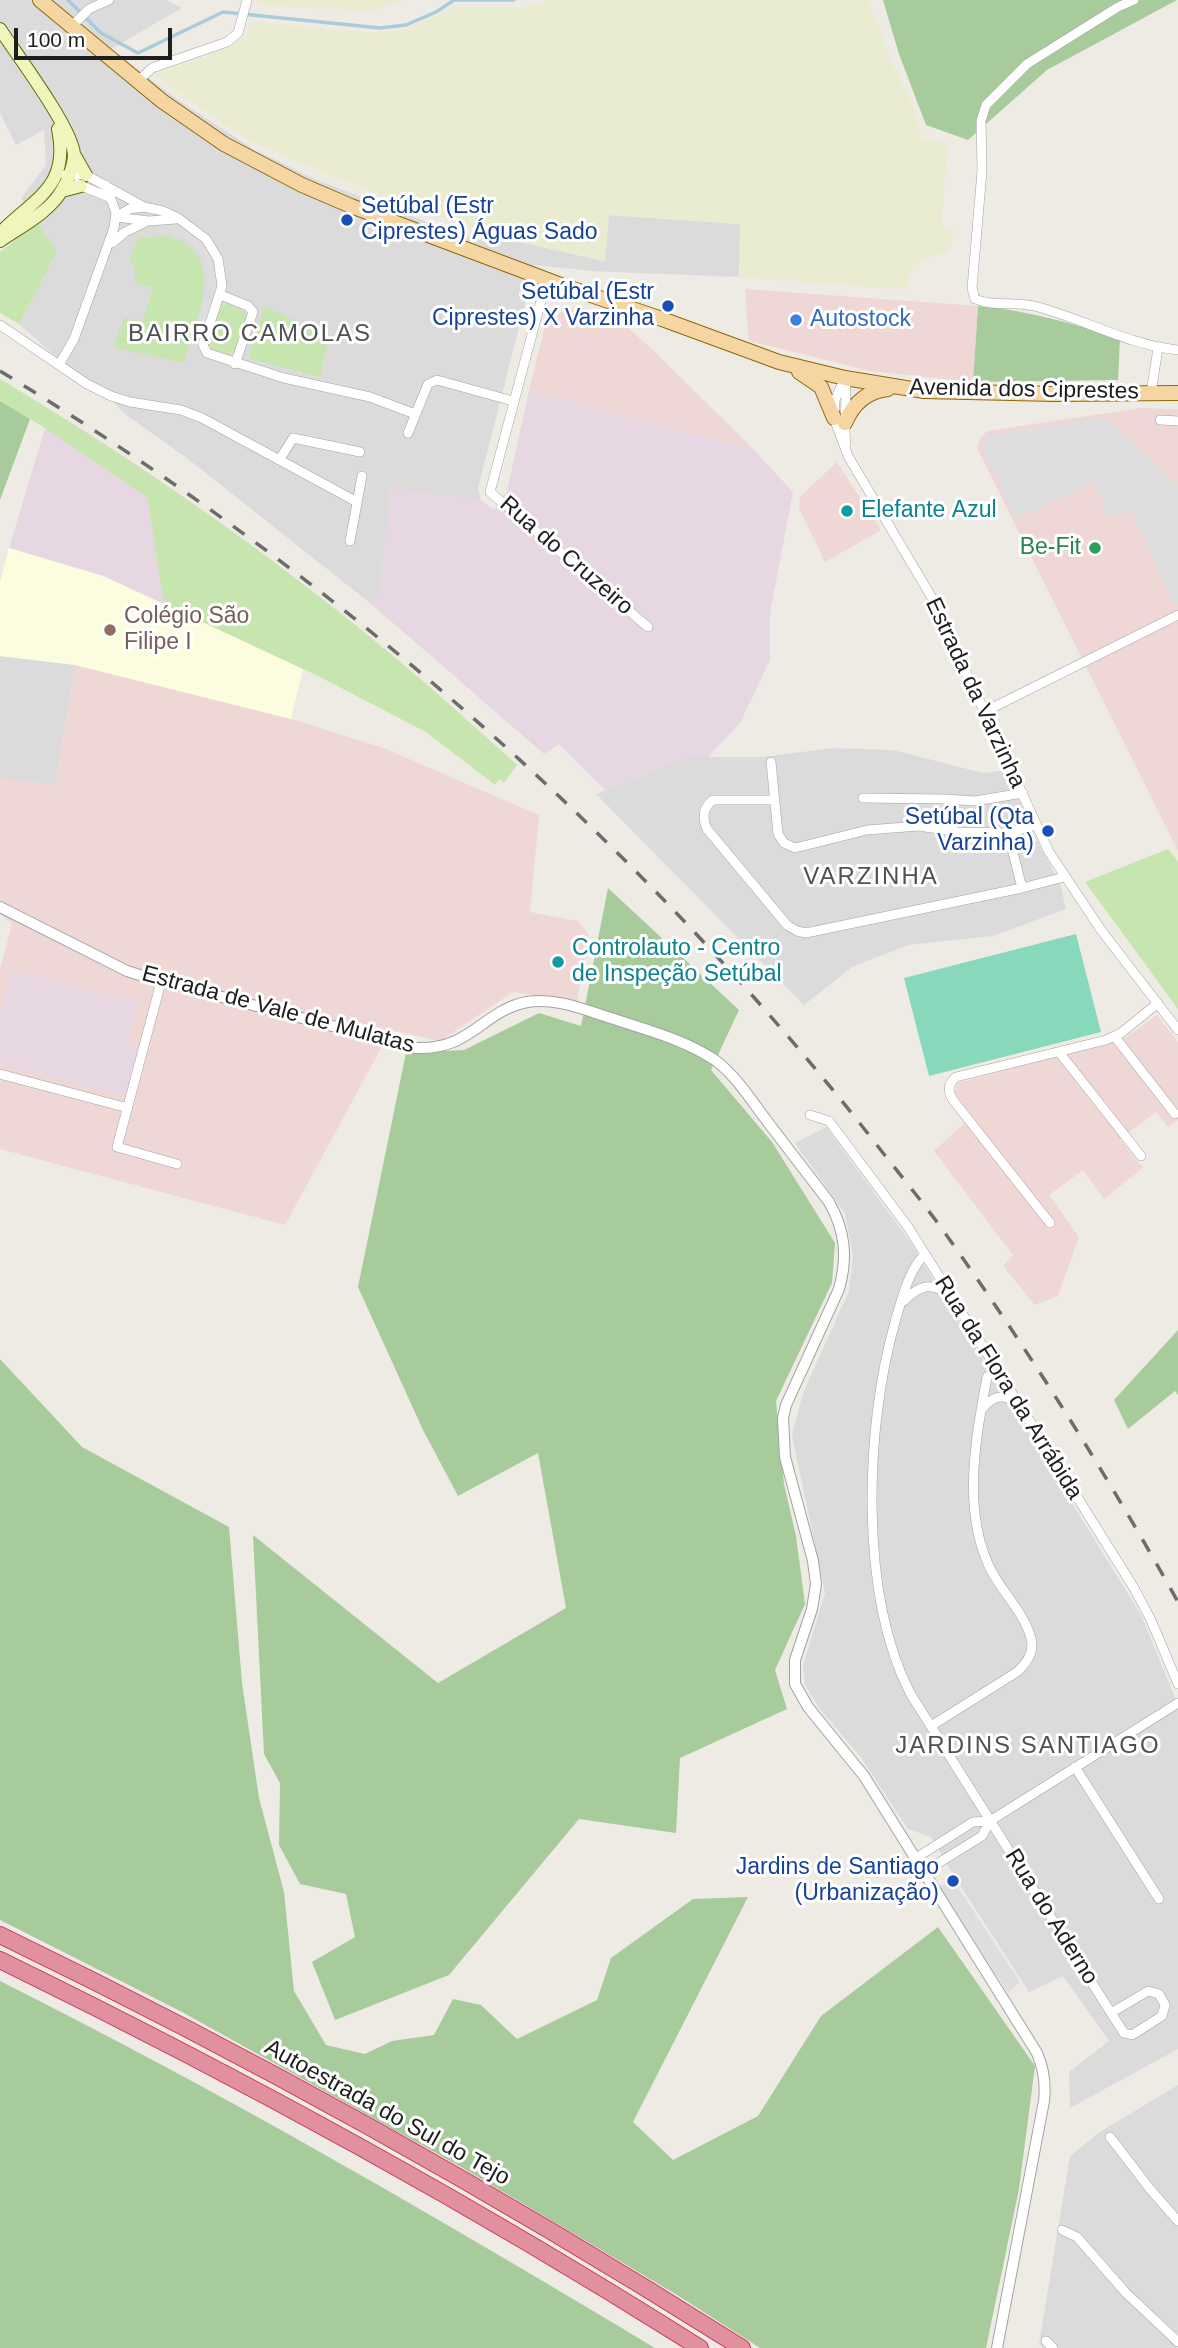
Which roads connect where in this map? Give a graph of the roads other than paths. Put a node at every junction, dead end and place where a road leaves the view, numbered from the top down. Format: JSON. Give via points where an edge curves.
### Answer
{"nodes":[{"id":1,"x":40,"y":0,"type":"edge"},
{"id":2,"x":109,"y":0,"type":"edge"},
{"id":3,"x":1134,"y":0,"type":"edge"},
{"id":4,"x":247,"y":1,"type":"edge"},
{"id":5,"x":74,"y":24,"type":"junction"},
{"id":6,"x":0,"y":29,"type":"edge"},
{"id":7,"x":138,"y":81,"type":"junction"},
{"id":8,"x":55,"y":114,"type":"junction"},
{"id":9,"x":74,"y":154,"type":"junction"},
{"id":10,"x":63,"y":174,"type":"junction"},
{"id":11,"x":84,"y":180,"type":"junction"},
{"id":12,"x":106,"y":185,"type":"junction"},
{"id":13,"x":62,"y":191,"type":"junction"},
{"id":14,"x":111,"y":198,"type":"junction"},
{"id":15,"x":144,"y":207,"type":"junction"},
{"id":16,"x":116,"y":217,"type":"junction"},
{"id":17,"x":178,"y":218,"type":"junction"},
{"id":18,"x":149,"y":221,"type":"junction"},
{"id":19,"x":0,"y":233,"type":"edge"},
{"id":20,"x":0,"y":241,"type":"edge"},
{"id":21,"x":108,"y":249,"type":"junction"},
{"id":22,"x":544,"y":279,"type":"junction"},
{"id":23,"x":221,"y":295,"type":"junction"},
{"id":24,"x":0,"y":326,"type":"edge"},
{"id":25,"x":1158,"y":348,"type":"junction"},
{"id":26,"x":1178,"y":350,"type":"edge"},
{"id":27,"x":779,"y":362,"type":"junction"},
{"id":28,"x":235,"y":363,"type":"junction"},
{"id":29,"x":59,"y":365,"type":"junction"},
{"id":30,"x":845,"y":378,"type":"junction"},
{"id":31,"x":902,"y":388,"type":"junction"},
{"id":32,"x":1151,"y":393,"type":"junction"},
{"id":33,"x":1178,"y":393,"type":"edge"},
{"id":34,"x":513,"y":401,"type":"junction"},
{"id":35,"x":415,"y":414,"type":"junction"},
{"id":36,"x":1160,"y":420,"type":"dead end"},
{"id":37,"x":839,"y":421,"type":"junction"},
{"id":38,"x":1178,"y":421,"type":"edge"},
{"id":39,"x":408,"y":433,"type":"dead end"},
{"id":40,"x":360,"y":452,"type":"dead end"},
{"id":41,"x":280,"y":459,"type":"junction"},
{"id":42,"x":362,"y":476,"type":"dead end"},
{"id":43,"x":357,"y":502,"type":"junction"},
{"id":44,"x":350,"y":541,"type":"dead end"},
{"id":45,"x":1178,"y":615,"type":"edge"},
{"id":46,"x":648,"y":627,"type":"dead end"},
{"id":47,"x":985,"y":712,"type":"junction"},
{"id":48,"x":771,"y":762,"type":"dead end"},
{"id":49,"x":1023,"y":793,"type":"junction"},
{"id":50,"x":863,"y":798,"type":"dead end"},
{"id":51,"x":774,"y":800,"type":"junction"},
{"id":52,"x":1036,"y":825,"type":"junction"},
{"id":53,"x":1008,"y":833,"type":"junction"},
{"id":54,"x":1064,"y":877,"type":"junction"},
{"id":55,"x":1022,"y":888,"type":"junction"},
{"id":56,"x":0,"y":906,"type":"edge"},
{"id":57,"x":161,"y":982,"type":"junction"},
{"id":58,"x":1158,"y":1003,"type":"junction"},
{"id":59,"x":1178,"y":1030,"type":"edge"},
{"id":60,"x":1115,"y":1037,"type":"junction"},
{"id":61,"x":1059,"y":1052,"type":"junction"},
{"id":62,"x":0,"y":1074,"type":"edge"},
{"id":63,"x":128,"y":1108,"type":"junction"},
{"id":64,"x":1175,"y":1114,"type":"dead end"},
{"id":65,"x":810,"y":1115,"type":"dead end"},
{"id":66,"x":1141,"y":1156,"type":"dead end"},
{"id":67,"x":177,"y":1164,"type":"dead end"},
{"id":68,"x":1050,"y":1223,"type":"dead end"},
{"id":69,"x":925,"y":1254,"type":"junction"},
{"id":70,"x":952,"y":1299,"type":"junction"},
{"id":71,"x":900,"y":1304,"type":"junction"},
{"id":72,"x":997,"y":1369,"type":"junction"},
{"id":73,"x":1018,"y":1403,"type":"junction"},
{"id":74,"x":981,"y":1410,"type":"junction"},
{"id":75,"x":1178,"y":1684,"type":"edge"},
{"id":76,"x":1178,"y":1703,"type":"edge"},
{"id":77,"x":931,"y":1726,"type":"junction"},
{"id":78,"x":1075,"y":1767,"type":"junction"},
{"id":79,"x":990,"y":1821,"type":"junction"},
{"id":80,"x":934,"y":1847,"type":"junction"},
{"id":81,"x":916,"y":1858,"type":"junction"},
{"id":82,"x":942,"y":1860,"type":"junction"},
{"id":83,"x":924,"y":1872,"type":"junction"},
{"id":84,"x":1159,"y":1899,"type":"dead end"},
{"id":85,"x":0,"y":1935,"type":"edge"},
{"id":86,"x":0,"y":1960,"type":"edge"},
{"id":87,"x":1111,"y":2013,"type":"junction"},
{"id":88,"x":1110,"y":2137,"type":"dead end"},
{"id":89,"x":1178,"y":2221,"type":"edge"},
{"id":90,"x":1062,"y":2230,"type":"dead end"},
{"id":91,"x":1178,"y":2342,"type":"edge"},
{"id":92,"x":699,"y":2348,"type":"edge"},
{"id":93,"x":742,"y":2348,"type":"edge"},
{"id":94,"x":997,"y":2348,"type":"edge"}],
"edges":[{"from":1,"to":5,"type":"main road","name":"Avenida dos Ciprestes"},
{"from":2,"to":5,"type":"street","via":[[83,13]]},
{"from":3,"to":25,"type":"street","via":[[1027,64],[986,105],[981,121],[982,170],[972,288],[975,299],[983,302],[1030,305]]},
{"from":4,"to":7,"type":"street","via":[[240,28],[227,42],[152,68]]},
{"from":5,"to":7,"type":"main road","name":"Avenida dos Ciprestes"},
{"from":6,"to":8,"type":"main road"},
{"from":7,"to":22,"type":"main road","name":"Avenida dos Ciprestes","via":[[224,144],[302,185]]},
{"from":8,"to":9,"type":"main road"},
{"from":8,"to":10,"type":"main road"},
{"from":9,"to":10,"type":"main road"},
{"from":9,"to":11,"type":"main road"},
{"from":10,"to":11,"type":"street","via":[[77,173]]},
{"from":10,"to":13,"type":"main road"},
{"from":10,"to":19,"type":"main road"},
{"from":11,"to":12,"type":"street"},
{"from":11,"to":13,"type":"main road"},
{"from":11,"to":14,"type":"street"},
{"from":12,"to":14,"type":"street"},
{"from":12,"to":15,"type":"street"},
{"from":13,"to":20,"type":"main road"},
{"from":14,"to":16,"type":"street"},
{"from":15,"to":16,"type":"street"},
{"from":15,"to":17,"type":"street"},
{"from":16,"to":18,"type":"street"},
{"from":16,"to":21,"type":"street"},
{"from":17,"to":18,"type":"street"},
{"from":17,"to":23,"type":"street","via":[[212,247],[219,263]]},
{"from":18,"to":21,"type":"street","via":[[116,238]]},
{"from":21,"to":29,"type":"street","via":[[74,341]]},
{"from":22,"to":27,"type":"main road","name":"Avenida dos Ciprestes"},
{"from":22,"to":34,"type":"street","name":"Rua do Cruzeiro"},
{"from":23,"to":28,"type":"street","via":[[253,312]]},
{"from":23,"to":28,"type":"street","via":[[203,346],[207,353]]},
{"from":24,"to":29,"type":"street"},
{"from":25,"to":26,"type":"street"},
{"from":25,"to":32,"type":"street"},
{"from":27,"to":30,"type":"main road","name":"Avenida dos Ciprestes"},
{"from":27,"to":37,"type":"main road","via":[[817,383]]},
{"from":28,"to":35,"type":"street","via":[[370,397]]},
{"from":29,"to":41,"type":"street","via":[[111,396],[181,410]]},
{"from":30,"to":31,"type":"main road","name":"Avenida dos Ciprestes"},
{"from":30,"to":37,"type":"street","via":[[835,400]]},
{"from":31,"to":32,"type":"main road","name":"Avenida dos Ciprestes","via":[[960,393]]},
{"from":31,"to":37,"type":"main road","via":[[877,390]]},
{"from":32,"to":33,"type":"main road","name":"Avenida dos Ciprestes"},
{"from":34,"to":35,"type":"street","via":[[433,380]]},
{"from":34,"to":46,"type":"street","name":"Rua do Cruzeiro","via":[[490,492]]},
{"from":35,"to":39,"type":"street"},
{"from":36,"to":38,"type":"street"},
{"from":37,"to":47,"type":"street","name":"Estrada da Varzinha","via":[[848,457],[932,598]]},
{"from":40,"to":41,"type":"street","via":[[294,438]]},
{"from":41,"to":43,"type":"street"},
{"from":42,"to":43,"type":"street"},
{"from":43,"to":44,"type":"street"},
{"from":45,"to":47,"type":"street"},
{"from":47,"to":49,"type":"street","name":"Estrada da Varzinha"},
{"from":48,"to":51,"type":"street"},
{"from":49,"to":50,"type":"street","via":[[975,801]]},
{"from":49,"to":52,"type":"street","name":"Estrada da Varzinha"},
{"from":51,"to":53,"type":"street","via":[[778,834],[795,848],[867,830],[919,825]]},
{"from":51,"to":55,"type":"street","via":[[713,800],[705,809],[704,822],[787,925],[797,931],[806,933]]},
{"from":52,"to":53,"type":"street"},
{"from":52,"to":54,"type":"street","name":"Estrada da Varzinha"},
{"from":53,"to":55,"type":"street"},
{"from":54,"to":55,"type":"street"},
{"from":54,"to":58,"type":"street","name":"Estrada da Varzinha"},
{"from":56,"to":57,"type":"street","name":"Estrada de Vale de Mulatas","via":[[127,971]]},
{"from":57,"to":63,"type":"street"},
{"from":57,"to":81,"type":"street","name":"Estrada de Vale de Mulatas","via":[[416,1048],[458,1041],[516,1005],[556,1003],[673,1038],[731,1074],[829,1202],[844,1239],[839,1289],[783,1418],[785,1457],[816,1584],[795,1660],[795,1684],[807,1707],[864,1776]]},
{"from":58,"to":59,"type":"street","name":"Estrada da Varzinha"},
{"from":58,"to":60,"type":"street"},
{"from":60,"to":61,"type":"street"},
{"from":60,"to":64,"type":"street"},
{"from":61,"to":66,"type":"street"},
{"from":61,"to":68,"type":"street","via":[[956,1077],[948,1091]]},
{"from":62,"to":63,"type":"street"},
{"from":63,"to":67,"type":"street","via":[[117,1147]]},
{"from":65,"to":69,"type":"street","name":"Rua da Flora da Arrábida","via":[[829,1121]]},
{"from":69,"to":70,"type":"street","name":"Rua da Flora da Arrábida"},
{"from":69,"to":71,"type":"street","name":"Rua do Aderno","via":[[915,1264]]},
{"from":70,"to":71,"type":"street","via":[[938,1288],[922,1286]]},
{"from":70,"to":72,"type":"street","name":"Rua da Flora da Arrábida"},
{"from":71,"to":77,"type":"street","name":"Rua do Aderno","via":[[876,1425],[875,1546],[896,1660]]},
{"from":72,"to":73,"type":"street","name":"Rua da Flora da Arrábida"},
{"from":72,"to":74,"type":"street","via":[[987,1377]]},
{"from":73,"to":74,"type":"street","via":[[997,1397]]},
{"from":73,"to":75,"type":"street","name":"Rua da Flora da Arrábida","via":[[1144,1604]]},
{"from":74,"to":77,"type":"street","via":[[975,1484],[979,1538],[993,1573],[1028,1629],[1032,1651],[1017,1672]]},
{"from":76,"to":78,"type":"street"},
{"from":77,"to":79,"type":"street","name":"Rua do Aderno"},
{"from":78,"to":79,"type":"street"},
{"from":78,"to":84,"type":"street"},
{"from":79,"to":80,"type":"street","via":[[973,1822]]},
{"from":79,"to":82,"type":"street","via":[[982,1836]]},
{"from":79,"to":87,"type":"street","name":"Rua do Aderno"},
{"from":80,"to":81,"type":"street"},
{"from":80,"to":82,"type":"street"},
{"from":81,"to":83,"type":"street","name":"Estrada de Vale de Mulatas"},
{"from":82,"to":83,"type":"street"},
{"from":83,"to":94,"type":"street","name":"Estrada de Vale de Mulatas","via":[[1037,2053],[1045,2078]]},
{"from":85,"to":93,"type":"highway","name":"Autoestrada do Sul do Tejo","via":[[345,2114],[543,2226]]},
{"from":86,"to":92,"type":"highway","name":"Autoestrada do Sul do Tejo","via":[[274,2099],[485,2218]]},
{"from":87,"to":87,"type":"street","name":"Rua do Aderno","via":[[1124,2033],[1131,2035],[1162,2016],[1166,2007],[1159,1994],[1148,1991]]},
{"from":88,"to":89,"type":"street"},
{"from":90,"to":91,"type":"street","via":[[1077,2237],[1126,2293]]}]}
